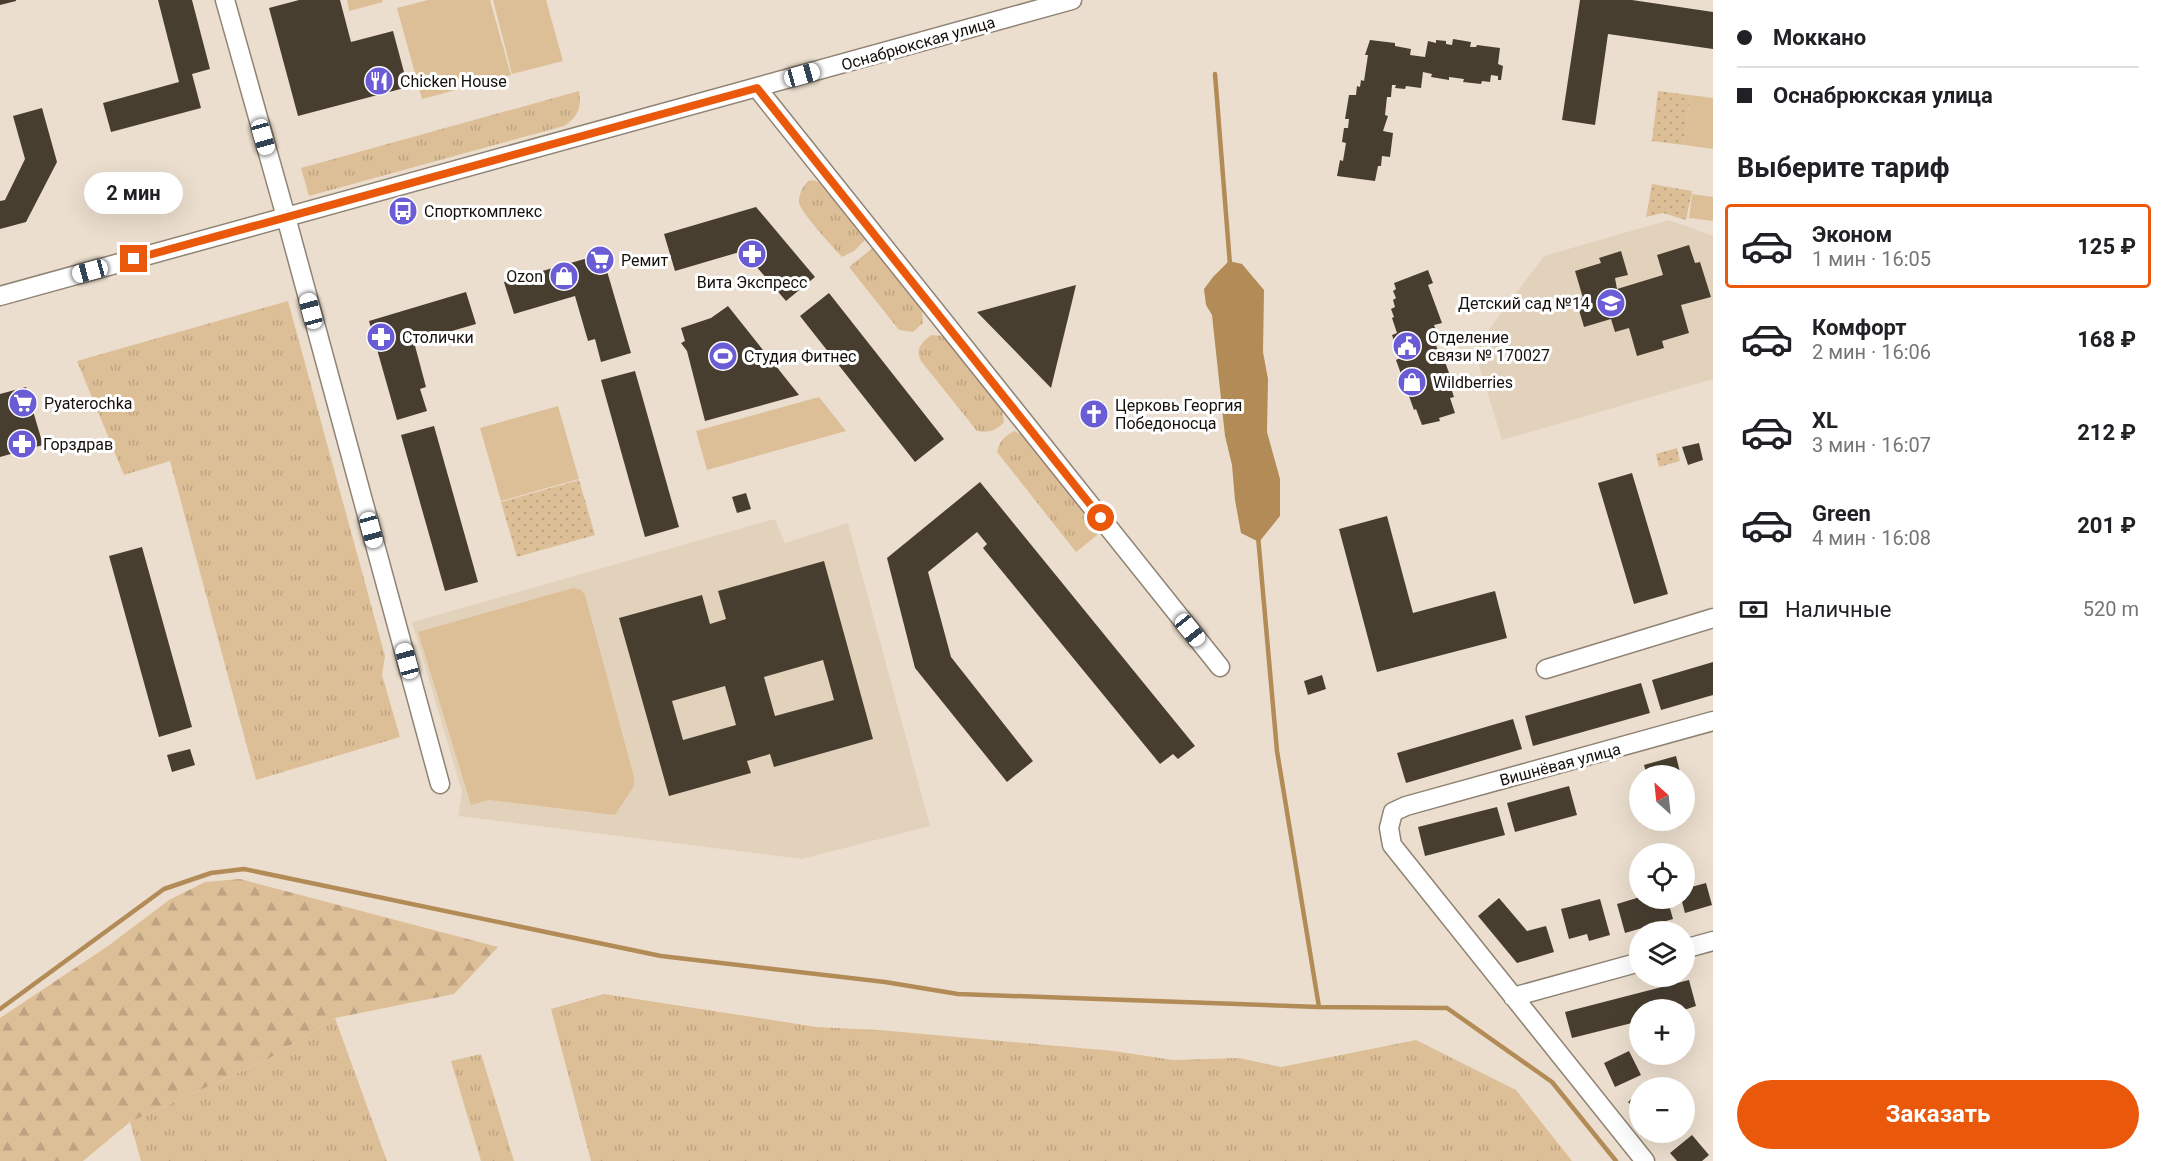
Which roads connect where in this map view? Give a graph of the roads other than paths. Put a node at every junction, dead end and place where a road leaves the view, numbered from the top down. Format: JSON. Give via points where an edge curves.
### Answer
{"nodes":[{"id":1,"x":225,"y":0,"type":"edge"},
{"id":2,"x":1072,"y":0,"type":"edge"},
{"id":3,"x":757,"y":88,"type":"junction"},
{"id":4,"x":286,"y":217,"type":"junction"},
{"id":5,"x":0,"y":296,"type":"edge"},
{"id":6,"x":1713,"y":618,"type":"edge"},
{"id":7,"x":1220,"y":667,"type":"dead end"},
{"id":8,"x":1546,"y":669,"type":"dead end"},
{"id":9,"x":1713,"y":721,"type":"edge"},
{"id":10,"x":440,"y":784,"type":"dead end"},
{"id":11,"x":1713,"y":941,"type":"edge"},
{"id":12,"x":1695,"y":946,"type":"edge"},
{"id":13,"x":1629,"y":965,"type":"edge"},
{"id":14,"x":1513,"y":997,"type":"junction"},
{"id":15,"x":1645,"y":1161,"type":"edge"}],
"edges":[{"from":1,"to":4,"type":"street"},
{"from":2,"to":3,"type":"street","name":"Оснабрюкская улица"},
{"from":3,"to":4,"type":"street","name":"Оснабрюкская улица"},
{"from":3,"to":7,"type":"street"},
{"from":4,"to":5,"type":"street","name":"Оснабрюкская улица"},
{"from":4,"to":10,"type":"street"},
{"from":6,"to":8,"type":"street"},
{"from":9,"to":14,"type":"street","name":"Вишнёвая улица","via":[[1394,812],[1389,828],[1392,845]]},
{"from":11,"to":12,"type":"street"},
{"from":13,"to":14,"type":"street"},
{"from":14,"to":15,"type":"street"}]}
